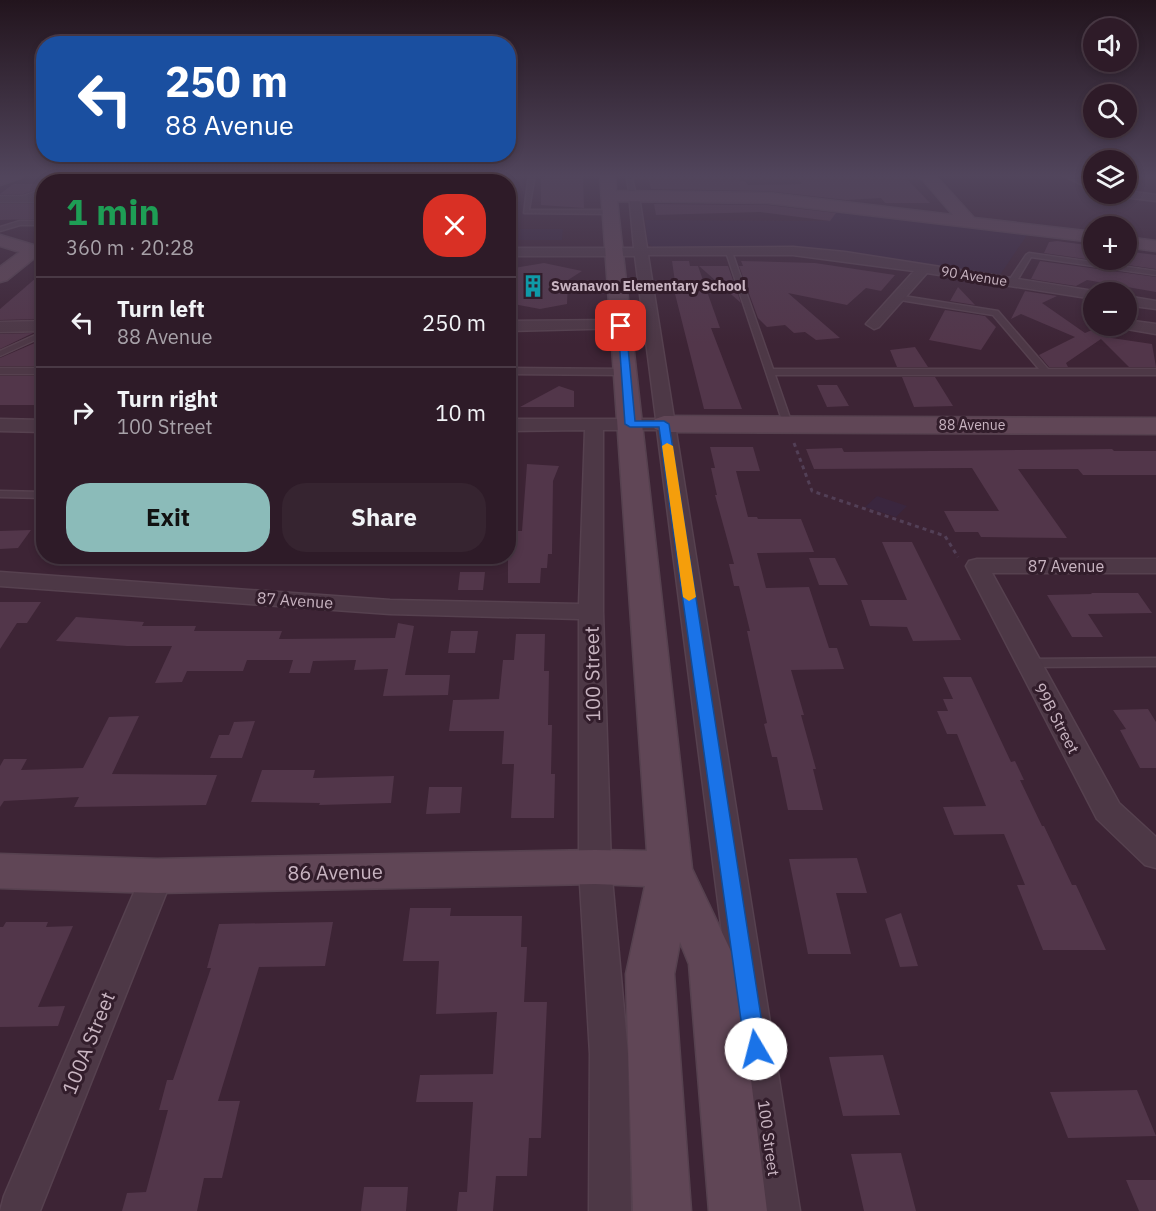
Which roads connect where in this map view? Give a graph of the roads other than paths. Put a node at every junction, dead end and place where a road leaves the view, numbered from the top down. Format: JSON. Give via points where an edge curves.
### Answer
{"nodes":[{"id":1,"x":625,"y":231,"type":"edge"},
{"id":2,"x":1046,"y":231,"type":"edge"},
{"id":3,"x":1083,"y":236,"type":"edge"},
{"id":4,"x":0,"y":240,"type":"edge"},
{"id":5,"x":1137,"y":243,"type":"edge"},
{"id":6,"x":1156,"y":246,"type":"edge"},
{"id":7,"x":36,"y":250,"type":"edge"},
{"id":8,"x":516,"y":252,"type":"edge"},
{"id":9,"x":628,"y":252,"type":"junction"},
{"id":10,"x":729,"y":252,"type":"junction"},
{"id":11,"x":36,"y":253,"type":"edge"},
{"id":12,"x":924,"y":268,"type":"junction"},
{"id":13,"x":1156,"y":273,"type":"edge"},
{"id":14,"x":0,"y":276,"type":"edge"},
{"id":15,"x":1012,"y":282,"type":"junction"},
{"id":16,"x":1083,"y":293,"type":"edge"},
{"id":17,"x":897,"y":297,"type":"junction"},
{"id":18,"x":1137,"y":302,"type":"edge"},
{"id":19,"x":1156,"y":305,"type":"edge"},
{"id":20,"x":874,"y":324,"type":"dead end"},
{"id":21,"x":36,"y":326,"type":"edge"},
{"id":22,"x":516,"y":326,"type":"edge"},
{"id":23,"x":621,"y":326,"type":"junction"},
{"id":24,"x":1137,"y":326,"type":"edge"},
{"id":25,"x":0,"y":327,"type":"edge"},
{"id":26,"x":1156,"y":329,"type":"edge"},
{"id":27,"x":36,"y":337,"type":"edge"},
{"id":28,"x":0,"y":354,"type":"edge"},
{"id":29,"x":0,"y":371,"type":"edge"},
{"id":30,"x":36,"y":371,"type":"edge"},
{"id":31,"x":516,"y":371,"type":"edge"},
{"id":32,"x":625,"y":372,"type":"junction"},
{"id":33,"x":770,"y":372,"type":"junction"},
{"id":34,"x":1046,"y":372,"type":"junction"},
{"id":35,"x":1156,"y":372,"type":"edge"},
{"id":36,"x":594,"y":424,"type":"junction"},
{"id":37,"x":630,"y":424,"type":"junction"},
{"id":38,"x":664,"y":424,"type":"junction"},
{"id":39,"x":788,"y":424,"type":"junction"},
{"id":40,"x":0,"y":425,"type":"edge"},
{"id":41,"x":516,"y":425,"type":"edge"},
{"id":42,"x":36,"y":426,"type":"edge"},
{"id":43,"x":1156,"y":426,"type":"edge"},
{"id":44,"x":0,"y":494,"type":"edge"},
{"id":45,"x":36,"y":495,"type":"edge"},
{"id":46,"x":977,"y":566,"type":"joint"},
{"id":47,"x":1156,"y":566,"type":"edge"},
{"id":48,"x":0,"y":579,"type":"edge"},
{"id":49,"x":591,"y":612,"type":"junction"},
{"id":50,"x":1156,"y":662,"type":"edge"},
{"id":51,"x":1028,"y":663,"type":"junction"},
{"id":52,"x":1156,"y":856,"type":"edge"},
{"id":53,"x":595,"y":867,"type":"junction"},
{"id":54,"x":670,"y":869,"type":"junction"},
{"id":55,"x":0,"y":871,"type":"edge"},
{"id":56,"x":157,"y":876,"type":"junction"},
{"id":57,"x":19,"y":1211,"type":"edge"},
{"id":58,"x":610,"y":1211,"type":"edge"},
{"id":59,"x":662,"y":1211,"type":"edge"},
{"id":60,"x":738,"y":1211,"type":"edge"},
{"id":61,"x":779,"y":1211,"type":"edge"}],
"edges":[{"from":1,"to":9,"type":"street","name":"100 Street"},
{"from":2,"to":3,"type":"street"},
{"from":4,"to":7,"type":"street"},
{"from":5,"to":6,"type":"street"},
{"from":8,"to":9,"type":"street","name":"90 Avenue"},
{"from":9,"to":10,"type":"street","name":"90 Avenue"},
{"from":9,"to":23,"type":"street","name":"100 Street"},
{"from":9,"to":38,"type":"street","name":"100 Street"},
{"from":10,"to":12,"type":"street","name":"90 Avenue","via":[[793,251]]},
{"from":10,"to":33,"type":"lane"},
{"from":11,"to":14,"type":"street"},
{"from":12,"to":15,"type":"street","name":"90 Avenue"},
{"from":12,"to":17,"type":"street"},
{"from":13,"to":15,"type":"lane","via":[[1029,255]]},
{"from":15,"to":16,"type":"street","name":"90 Avenue"},
{"from":17,"to":20,"type":"street"},
{"from":17,"to":34,"type":"lane","via":[[995,313]]},
{"from":18,"to":19,"type":"street"},
{"from":21,"to":25,"type":"street"},
{"from":22,"to":23,"type":"street"},
{"from":23,"to":32,"type":"street","name":"100 Street"},
{"from":24,"to":26,"type":"street"},
{"from":27,"to":28,"type":"lane"},
{"from":29,"to":30,"type":"lane"},
{"from":31,"to":32,"type":"lane"},
{"from":32,"to":37,"type":"street","name":"100 Street"},
{"from":33,"to":34,"type":"lane"},
{"from":33,"to":39,"type":"lane"},
{"from":34,"to":35,"type":"lane"},
{"from":36,"to":37,"type":"street","name":"88 Avenue"},
{"from":36,"to":41,"type":"street","name":"88 Avenue"},
{"from":36,"to":49,"type":"street","name":"100 Street"},
{"from":37,"to":38,"type":"street","name":"88 Avenue"},
{"from":37,"to":54,"type":"street","name":"100 Street"},
{"from":38,"to":39,"type":"street","name":"88 Avenue"},
{"from":38,"to":61,"type":"street","name":"100 Street"},
{"from":39,"to":43,"type":"street","name":"88 Avenue"},
{"from":40,"to":42,"type":"street"},
{"from":44,"to":45,"type":"lane"},
{"from":46,"to":47,"type":"street","name":"87 Avenue"},
{"from":46,"to":51,"type":"street","name":"99B Street"},
{"from":48,"to":49,"type":"street","name":"87 Avenue","via":[[390,607]]},
{"from":49,"to":53,"type":"street","name":"100 Street"},
{"from":50,"to":51,"type":"lane"},
{"from":51,"to":52,"type":"street","name":"99B Street","via":[[1108,811]]},
{"from":53,"to":54,"type":"street","name":"86 Avenue"},
{"from":53,"to":56,"type":"street","name":"86 Avenue"},
{"from":53,"to":58,"type":"street","name":"100 Street","via":[[609,1054]]},
{"from":54,"to":59,"type":"street","name":"100 Street","via":[[650,974]]},
{"from":54,"to":60,"type":"street","name":"100 Street","via":[[713,964]]},
{"from":55,"to":56,"type":"street","name":"86 Avenue"},
{"from":56,"to":57,"type":"street","name":"100A Street"}]}
